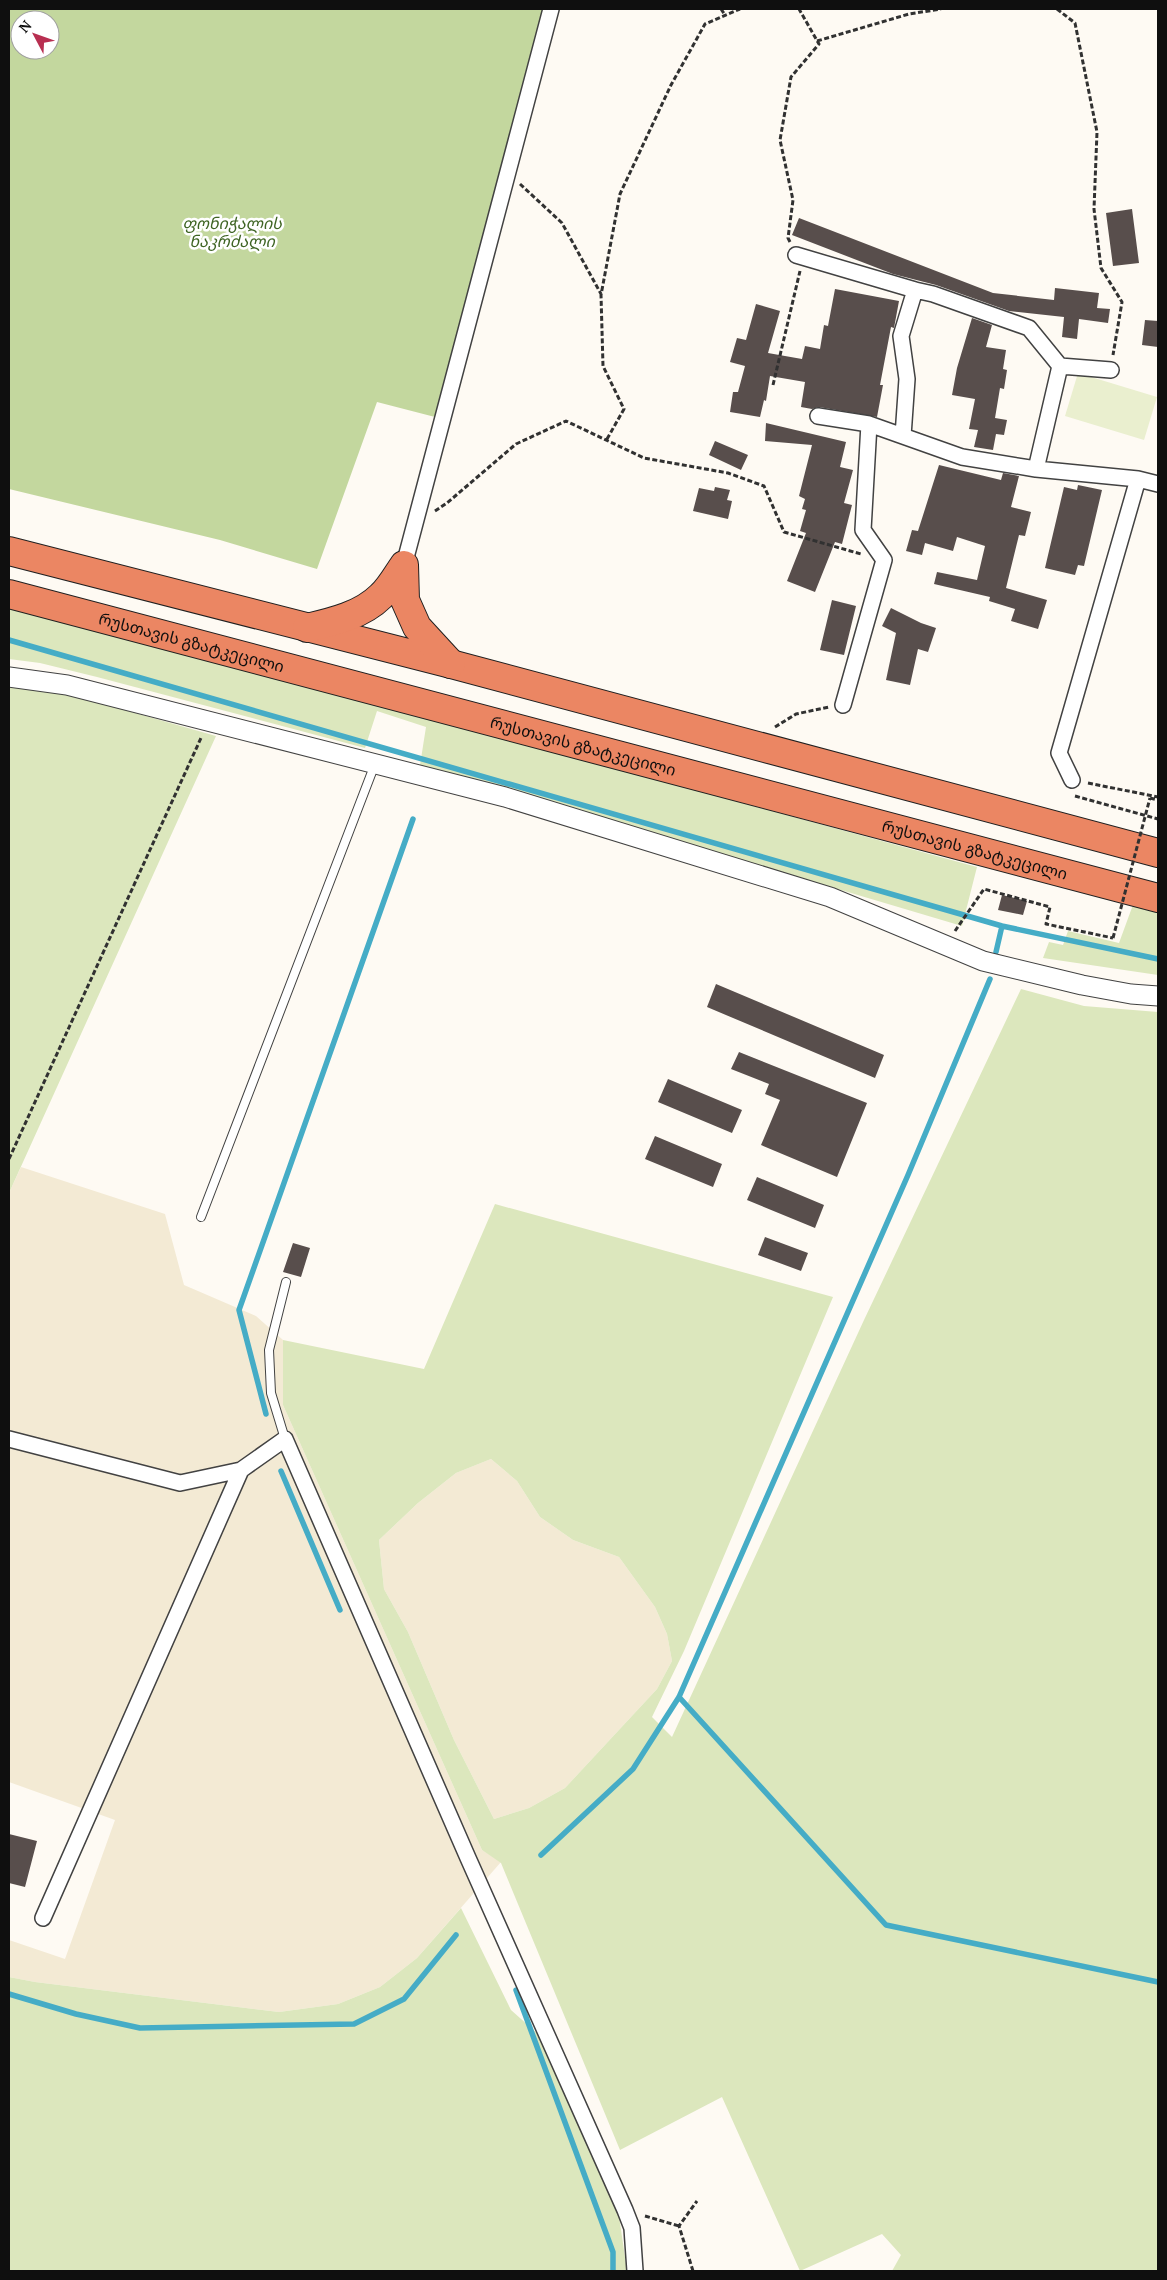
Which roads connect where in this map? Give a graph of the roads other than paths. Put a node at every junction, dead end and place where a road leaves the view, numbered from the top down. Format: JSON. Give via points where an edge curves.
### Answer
{"nodes":[{"id":1,"x":551,"y":9,"type":"edge"},
{"id":2,"x":796,"y":255,"type":"road end"},
{"id":3,"x":915,"y":290,"type":"junction"},
{"id":4,"x":1060,"y":366,"type":"junction"},
{"id":5,"x":1111,"y":370,"type":"road end"},
{"id":6,"x":818,"y":416,"type":"dead end"},
{"id":7,"x":869,"y":424,"type":"junction"},
{"id":8,"x":903,"y":436,"type":"junction"},
{"id":9,"x":1036,"y":469,"type":"junction"},
{"id":10,"x":1138,"y":479,"type":"junction"},
{"id":11,"x":1158,"y":484,"type":"edge"},
{"id":12,"x":9,"y":551,"type":"edge"},
{"id":13,"x":404,"y":565,"type":"junction"},
{"id":14,"x":9,"y":594,"type":"edge"},
{"id":15,"x":42,"y":603,"type":"junction"},
{"id":16,"x":9,"y":611,"type":"edge"},
{"id":17,"x":307,"y":628,"type":"junction"},
{"id":18,"x":451,"y":664,"type":"junction"},
{"id":19,"x":9,"y":677,"type":"edge"},
{"id":20,"x":843,"y":705,"type":"road end"},
{"id":21,"x":375,"y":764,"type":"junction"},
{"id":22,"x":1072,"y":780,"type":"road end"},
{"id":23,"x":1158,"y":853,"type":"edge"},
{"id":24,"x":1158,"y":898,"type":"edge"},
{"id":25,"x":1158,"y":996,"type":"edge"},
{"id":26,"x":201,"y":1216,"type":"dead end"},
{"id":27,"x":286,"y":1282,"type":"dead end"},
{"id":28,"x":9,"y":1439,"type":"edge"},
{"id":29,"x":285,"y":1439,"type":"junction"},
{"id":30,"x":242,"y":1470,"type":"junction"},
{"id":31,"x":43,"y":1918,"type":"dead end"},
{"id":32,"x":635,"y":2271,"type":"edge"}],
"edges":[{"from":1,"to":13,"type":"street"},
{"from":2,"to":3,"type":"street"},
{"from":3,"to":4,"type":"street","via":[[1029,328]]},
{"from":3,"to":8,"type":"street","via":[[901,336],[907,379]]},
{"from":4,"to":5,"type":"street"},
{"from":4,"to":9,"type":"street"},
{"from":6,"to":7,"type":"street"},
{"from":7,"to":8,"type":"street"},
{"from":7,"to":20,"type":"street","via":[[863,530],[884,560]]},
{"from":8,"to":9,"type":"street","via":[[962,457]]},
{"from":9,"to":10,"type":"street"},
{"from":10,"to":11,"type":"street"},
{"from":10,"to":22,"type":"street","via":[[1059,753]]},
{"from":12,"to":17,"type":"highway"},
{"from":13,"to":17,"type":"highway","via":[[382,596],[361,610],[335,622]]},
{"from":13,"to":18,"type":"highway","via":[[405,600],[417,627]]},
{"from":14,"to":15,"type":"highway","name":"რუსთავის გზატკეცილი"},
{"from":15,"to":16,"type":"highway"},
{"from":15,"to":24,"type":"highway","name":"რუსთავის გზატკეცილი"},
{"from":17,"to":18,"type":"highway"},
{"from":18,"to":23,"type":"highway"},
{"from":19,"to":21,"type":"street","via":[[66,685]]},
{"from":21,"to":25,"type":"street","via":[[505,797],[830,898],[983,961],[1082,985]]},
{"from":21,"to":26,"type":"lane"},
{"from":27,"to":29,"type":"lane","via":[[269,1350],[271,1393]]},
{"from":28,"to":30,"type":"street","via":[[180,1483]]},
{"from":29,"to":30,"type":"street"},
{"from":29,"to":32,"type":"street","via":[[625,2210],[632,2228]]},
{"from":30,"to":31,"type":"street"}]}
